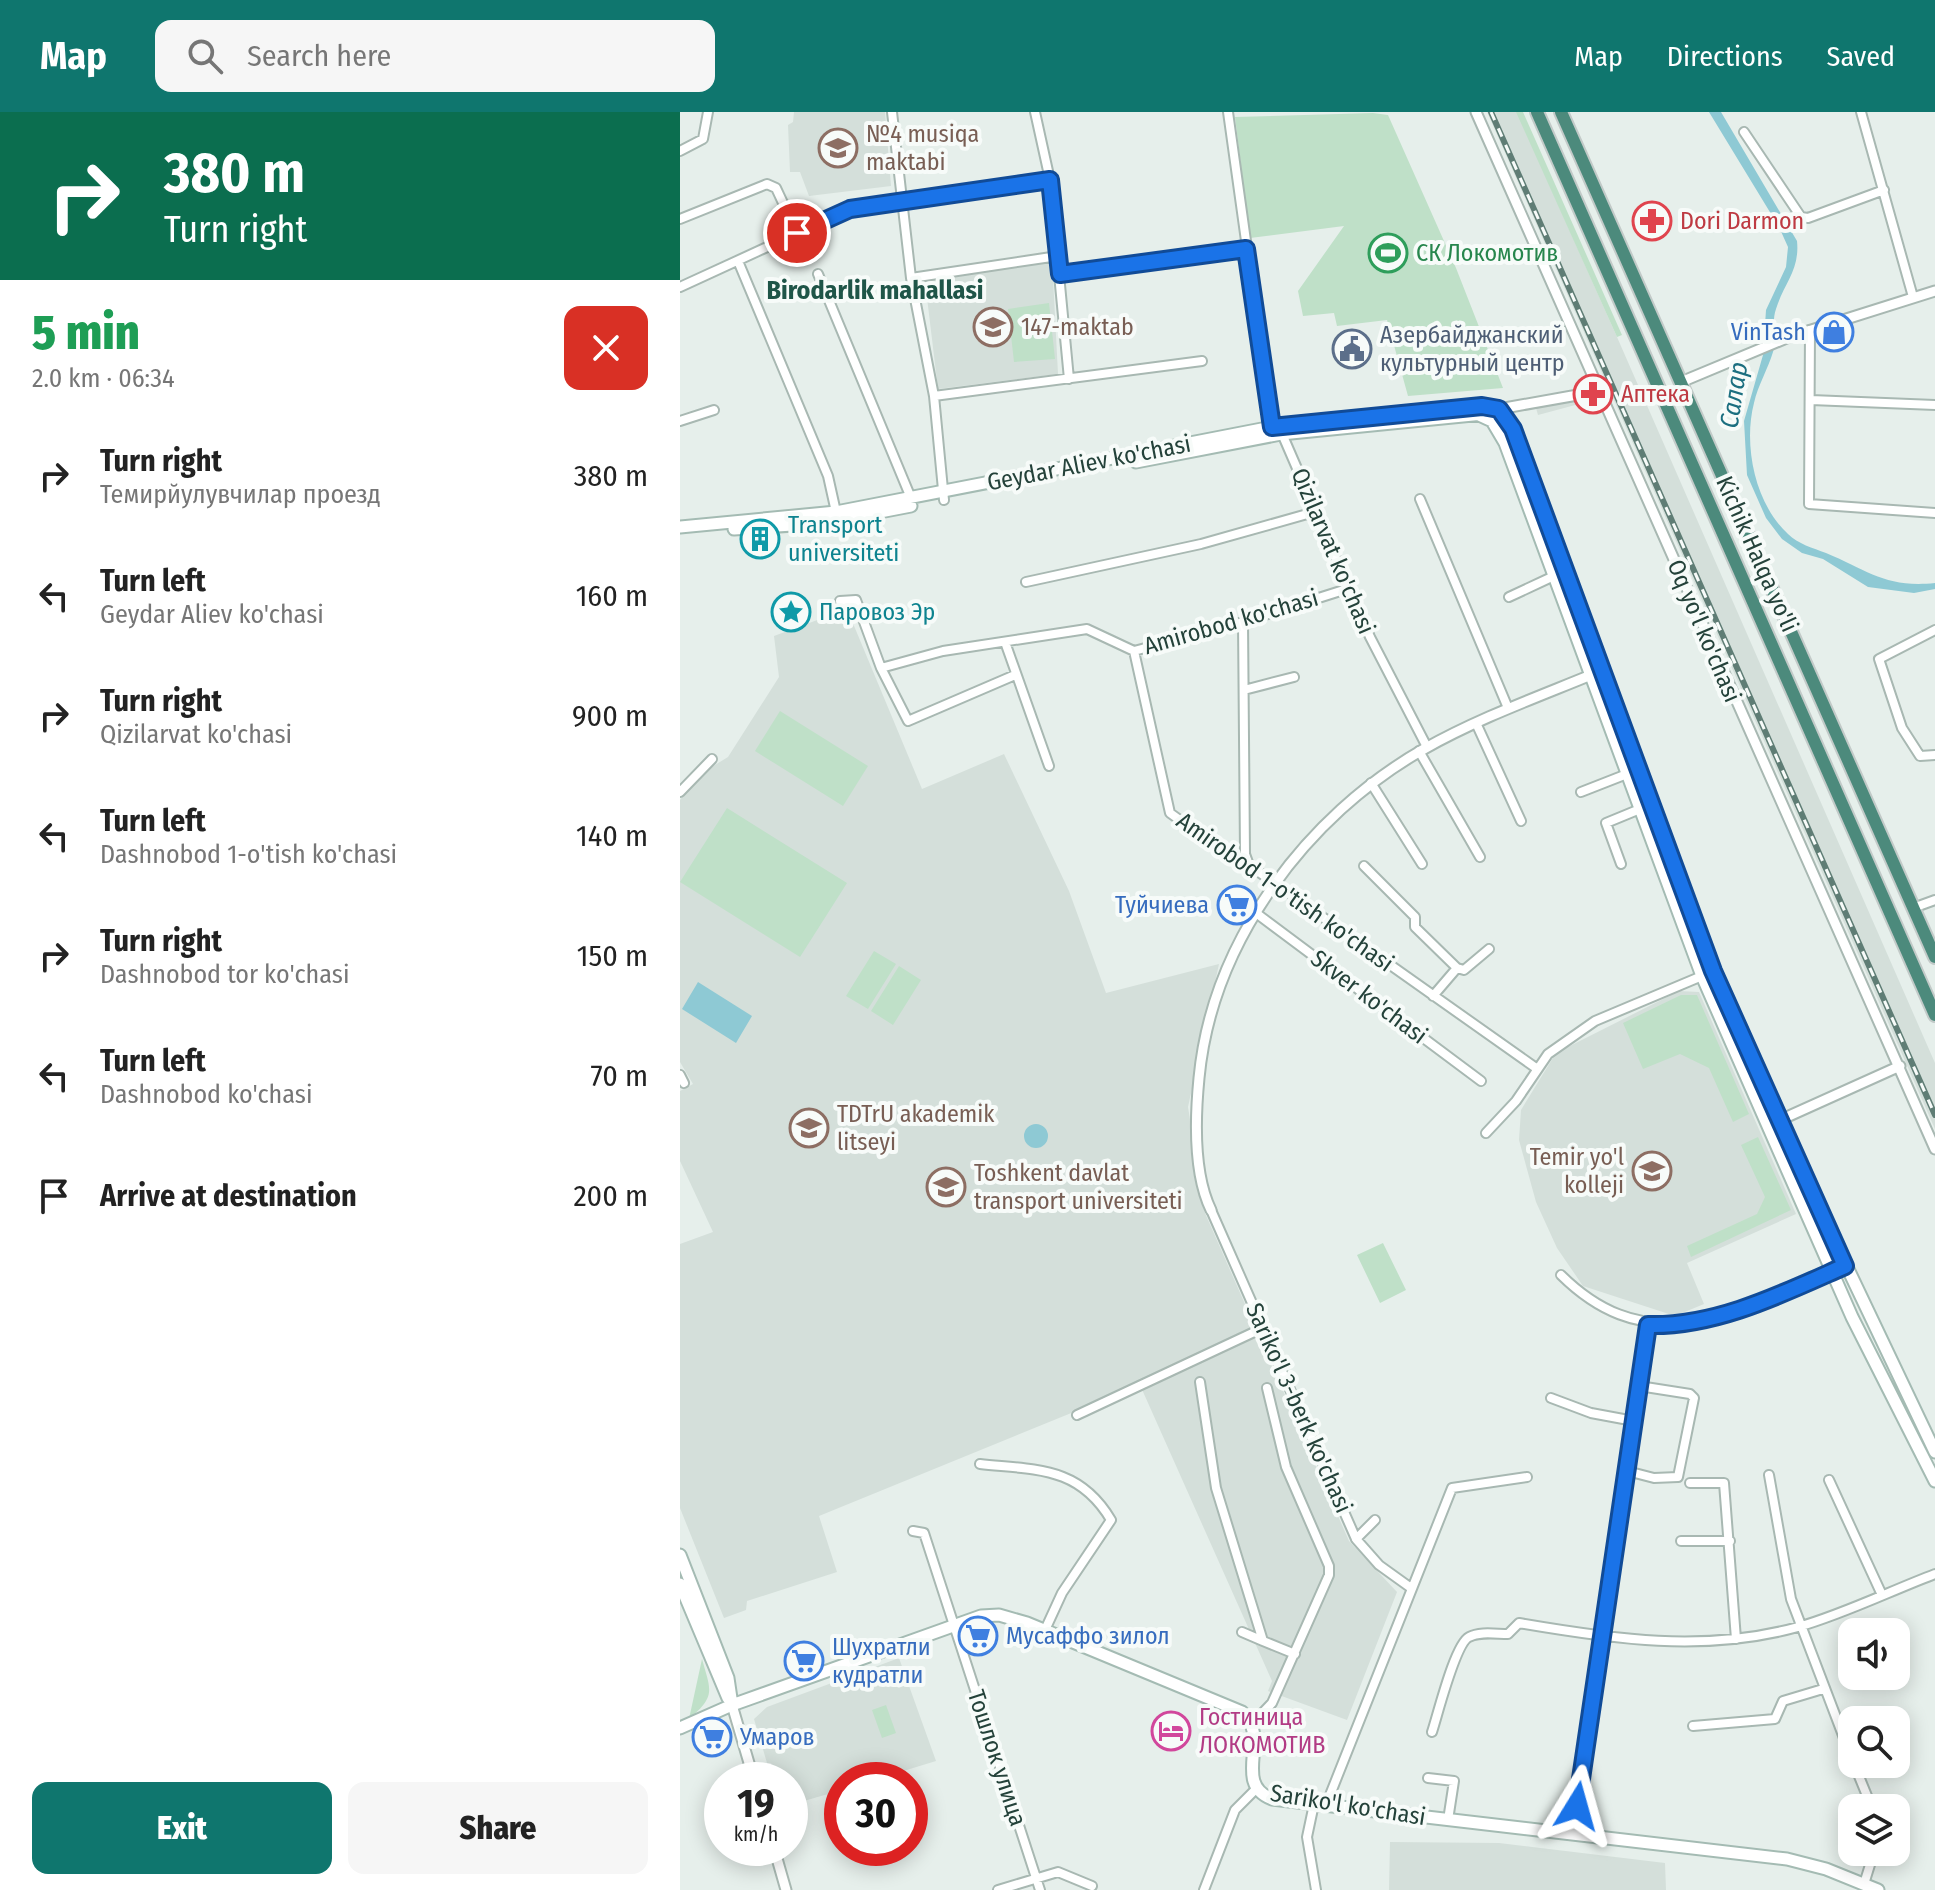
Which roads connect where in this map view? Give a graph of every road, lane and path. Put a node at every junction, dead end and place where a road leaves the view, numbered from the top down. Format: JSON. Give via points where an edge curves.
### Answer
{"nodes":[{"id":1,"x":708,"y":112,"type":"edge"},
{"id":2,"x":892,"y":112,"type":"edge"},
{"id":3,"x":1035,"y":112,"type":"edge"},
{"id":4,"x":1228,"y":112,"type":"edge"},
{"id":5,"x":1476,"y":112,"type":"edge"},
{"id":6,"x":1537,"y":112,"type":"edge"},
{"id":7,"x":1561,"y":112,"type":"edge"},
{"id":8,"x":1861,"y":112,"type":"edge"},
{"id":9,"x":1744,"y":132,"type":"dead end"},
{"id":10,"x":680,"y":151,"type":"edge"},
{"id":11,"x":1050,"y":180,"type":"junction"},
{"id":12,"x":1884,"y":190,"type":"junction"},
{"id":13,"x":900,"y":199,"type":"junction"},
{"id":14,"x":680,"y":219,"type":"edge"},
{"id":15,"x":797,"y":233,"type":"junction"},
{"id":16,"x":1246,"y":249,"type":"junction"},
{"id":17,"x":1058,"y":256,"type":"junction"},
{"id":18,"x":738,"y":261,"type":"junction"},
{"id":19,"x":818,"y":274,"type":"dead end"},
{"id":20,"x":1060,"y":274,"type":"junction"},
{"id":21,"x":911,"y":278,"type":"junction"},
{"id":22,"x":680,"y":287,"type":"edge"},
{"id":23,"x":1935,"y":291,"type":"edge"},
{"id":24,"x":1913,"y":297,"type":"junction"},
{"id":25,"x":1810,"y":330,"type":"junction"},
{"id":26,"x":1202,"y":361,"type":"dead end"},
{"id":27,"x":1069,"y":379,"type":"junction"},
{"id":28,"x":1681,"y":382,"type":"junction"},
{"id":29,"x":1600,"y":391,"type":"junction"},
{"id":30,"x":1661,"y":391,"type":"junction"},
{"id":31,"x":934,"y":396,"type":"junction"},
{"id":32,"x":1811,"y":400,"type":"junction"},
{"id":33,"x":1935,"y":405,"type":"edge"},
{"id":34,"x":1499,"y":409,"type":"junction"},
{"id":35,"x":714,"y":410,"type":"dead end"},
{"id":36,"x":1479,"y":415,"type":"junction"},
{"id":37,"x":680,"y":421,"type":"edge"},
{"id":38,"x":1276,"y":430,"type":"junction"},
{"id":39,"x":943,"y":496,"type":"junction"},
{"id":40,"x":911,"y":498,"type":"junction"},
{"id":41,"x":1420,"y":499,"type":"dead end"},
{"id":42,"x":1318,"y":511,"type":"junction"},
{"id":43,"x":836,"y":512,"type":"junction"},
{"id":44,"x":1935,"y":513,"type":"edge"},
{"id":45,"x":1538,"y":516,"type":"junction"},
{"id":46,"x":822,"y":519,"type":"junction"},
{"id":47,"x":680,"y":527,"type":"edge"},
{"id":48,"x":680,"y":534,"type":"edge"},
{"id":49,"x":1554,"y":576,"type":"junction"},
{"id":50,"x":1026,"y":582,"type":"dead end"},
{"id":51,"x":1350,"y":588,"type":"junction"},
{"id":52,"x":1509,"y":597,"type":"dead end"},
{"id":53,"x":840,"y":601,"type":"dead end"},
{"id":54,"x":1243,"y":622,"type":"junction"},
{"id":55,"x":1935,"y":630,"type":"edge"},
{"id":56,"x":1005,"y":642,"type":"junction"},
{"id":57,"x":1134,"y":651,"type":"junction"},
{"id":58,"x":881,"y":668,"type":"junction"},
{"id":59,"x":1596,"y":673,"type":"junction"},
{"id":60,"x":1015,"y":675,"type":"junction"},
{"id":61,"x":1294,"y":677,"type":"dead end"},
{"id":62,"x":1244,"y":690,"type":"junction"},
{"id":63,"x":1508,"y":708,"type":"junction"},
{"id":64,"x":1476,"y":723,"type":"junction"},
{"id":65,"x":1423,"y":749,"type":"junction"},
{"id":66,"x":1935,"y":755,"type":"edge"},
{"id":67,"x":712,"y":759,"type":"dead end"},
{"id":68,"x":1049,"y":766,"type":"dead end"},
{"id":69,"x":1627,"y":774,"type":"junction"},
{"id":70,"x":1371,"y":783,"type":"junction"},
{"id":71,"x":680,"y":792,"type":"edge"},
{"id":72,"x":1581,"y":792,"type":"dead end"},
{"id":73,"x":1640,"y":809,"type":"junction"},
{"id":74,"x":1521,"y":821,"type":"dead end"},
{"id":75,"x":1480,"y":857,"type":"dead end"},
{"id":76,"x":1422,"y":864,"type":"dead end"},
{"id":77,"x":1621,"y":864,"type":"dead end"},
{"id":78,"x":1249,"y":865,"type":"junction"},
{"id":79,"x":1364,"y":866,"type":"dead end"},
{"id":80,"x":1277,"y":884,"type":"junction"},
{"id":81,"x":1935,"y":900,"type":"edge"},
{"id":82,"x":1913,"y":908,"type":"junction"},
{"id":83,"x":1256,"y":913,"type":"junction"},
{"id":84,"x":1489,"y":949,"type":"dead end"},
{"id":85,"x":1935,"y":957,"type":"edge"},
{"id":86,"x":1457,"y":968,"type":"junction"},
{"id":87,"x":1707,"y":974,"type":"junction"},
{"id":88,"x":1433,"y":996,"type":"junction"},
{"id":89,"x":1935,"y":1015,"type":"edge"},
{"id":90,"x":1900,"y":1066,"type":"junction"},
{"id":91,"x":1536,"y":1068,"type":"junction"},
{"id":92,"x":1481,"y":1081,"type":"dead end"},
{"id":93,"x":1773,"y":1123,"type":"junction"},
{"id":94,"x":1486,"y":1133,"type":"dead end"},
{"id":95,"x":1935,"y":1149,"type":"edge"},
{"id":96,"x":1211,"y":1210,"type":"joint"},
{"id":97,"x":1845,"y":1266,"type":"junction"},
{"id":98,"x":1832,"y":1272,"type":"junction"},
{"id":99,"x":1561,"y":1275,"type":"dead end"},
{"id":100,"x":1648,"y":1325,"type":"junction"},
{"id":101,"x":1265,"y":1327,"type":"junction"},
{"id":102,"x":1200,"y":1382,"type":"dead end"},
{"id":103,"x":1901,"y":1385,"type":"junction"},
{"id":104,"x":1639,"y":1386,"type":"junction"},
{"id":105,"x":1267,"y":1388,"type":"dead end"},
{"id":106,"x":1890,"y":1392,"type":"junction"},
{"id":107,"x":1551,"y":1398,"type":"dead end"},
{"id":108,"x":1077,"y":1415,"type":"dead end"},
{"id":109,"x":1634,"y":1421,"type":"junction"},
{"id":110,"x":1935,"y":1452,"type":"edge"},
{"id":111,"x":980,"y":1464,"type":"dead end"},
{"id":112,"x":1627,"y":1471,"type":"junction"},
{"id":113,"x":1769,"y":1475,"type":"dead end"},
{"id":114,"x":1527,"y":1477,"type":"dead end"},
{"id":115,"x":1829,"y":1480,"type":"dead end"},
{"id":116,"x":1935,"y":1481,"type":"edge"},
{"id":117,"x":1690,"y":1483,"type":"dead end"},
{"id":118,"x":1375,"y":1520,"type":"dead end"},
{"id":119,"x":913,"y":1531,"type":"dead end"},
{"id":120,"x":1356,"y":1539,"type":"junction"},
{"id":121,"x":1681,"y":1541,"type":"dead end"},
{"id":122,"x":1730,"y":1541,"type":"junction"},
{"id":123,"x":680,"y":1555,"type":"edge"},
{"id":124,"x":1935,"y":1574,"type":"edge"},
{"id":125,"x":680,"y":1584,"type":"edge"},
{"id":126,"x":1411,"y":1588,"type":"junction"},
{"id":127,"x":1882,"y":1595,"type":"junction"},
{"id":128,"x":955,"y":1625,"type":"junction"},
{"id":129,"x":1801,"y":1626,"type":"junction"},
{"id":130,"x":1045,"y":1630,"type":"junction"},
{"id":131,"x":1242,"y":1632,"type":"dead end"},
{"id":132,"x":1602,"y":1637,"type":"junction"},
{"id":133,"x":1736,"y":1639,"type":"junction"},
{"id":134,"x":1263,"y":1641,"type":"junction"},
{"id":135,"x":1295,"y":1654,"type":"junction"},
{"id":136,"x":1823,"y":1689,"type":"junction"},
{"id":137,"x":732,"y":1705,"type":"junction"},
{"id":138,"x":1253,"y":1723,"type":"junction"},
{"id":139,"x":1693,"y":1726,"type":"dead end"},
{"id":140,"x":1838,"y":1726,"type":"edge"},
{"id":141,"x":680,"y":1728,"type":"edge"},
{"id":142,"x":1432,"y":1732,"type":"dead end"},
{"id":143,"x":749,"y":1762,"type":"edge"},
{"id":144,"x":1428,"y":1778,"type":"dead end"},
{"id":145,"x":1257,"y":1788,"type":"junction"},
{"id":146,"x":1320,"y":1805,"type":"junction"},
{"id":147,"x":1448,"y":1820,"type":"junction"},
{"id":148,"x":1573,"y":1835,"type":"junction"},
{"id":149,"x":779,"y":1866,"type":"edge"},
{"id":150,"x":1870,"y":1866,"type":"edge"},
{"id":151,"x":1036,"y":1879,"type":"junction"},
{"id":152,"x":1864,"y":1884,"type":"junction"},
{"id":153,"x":1092,"y":1886,"type":"dead end"},
{"id":154,"x":786,"y":1890,"type":"edge"},
{"id":155,"x":998,"y":1890,"type":"edge"},
{"id":156,"x":1040,"y":1890,"type":"edge"},
{"id":157,"x":1204,"y":1890,"type":"edge"},
{"id":158,"x":1316,"y":1890,"type":"edge"},
{"id":159,"x":1878,"y":1890,"type":"edge"}],
"edges":[{"from":1,"to":10,"type":"street","via":[[703,139]]},
{"from":2,"to":13,"type":"street"},
{"from":3,"to":11,"type":"street"},
{"from":4,"to":16,"type":"street","name":"Qizilarvat ko'chasi"},
{"from":5,"to":29,"type":"street","name":"Oq yo'l ko'chasi"},
{"from":6,"to":30,"type":"highway","name":"Kichik Halqa yo'li"},
{"from":7,"to":28,"type":"highway","name":"Kichik Halqa yo'li"},
{"from":8,"to":12,"type":"street"},
{"from":9,"to":12,"type":"street","via":[[1801,217]]},
{"from":11,"to":13,"type":"street"},
{"from":11,"to":17,"type":"street"},
{"from":12,"to":24,"type":"street"},
{"from":13,"to":15,"type":"street","via":[[850,209]]},
{"from":13,"to":21,"type":"street"},
{"from":14,"to":15,"type":"street","via":[[767,184],[776,188]]},
{"from":15,"to":18,"type":"street"},
{"from":16,"to":20,"type":"street"},
{"from":16,"to":38,"type":"street","name":"Qizilarvat ko'chasi"},
{"from":17,"to":20,"type":"street"},
{"from":17,"to":21,"type":"street"},
{"from":18,"to":22,"type":"street"},
{"from":18,"to":43,"type":"street","via":[[828,476]]},
{"from":19,"to":40,"type":"street"},
{"from":20,"to":27,"type":"street"},
{"from":21,"to":31,"type":"street"},
{"from":23,"to":24,"type":"street"},
{"from":24,"to":25,"type":"street"},
{"from":25,"to":28,"type":"street"},
{"from":25,"to":32,"type":"street"},
{"from":26,"to":27,"type":"street"},
{"from":27,"to":31,"type":"street"},
{"from":28,"to":30,"type":"highway"},
{"from":28,"to":82,"type":"highway","name":"Kichik Halqa yo'li"},
{"from":29,"to":34,"type":"street","name":"Geydar Aliev ko'chasi"},
{"from":29,"to":90,"type":"street","name":"Oq yo'l ko'chasi"},
{"from":30,"to":89,"type":"highway","name":"Kichik Halqa yo'li"},
{"from":31,"to":39,"type":"street"},
{"from":32,"to":33,"type":"street"},
{"from":32,"to":44,"type":"street","via":[[1809,504]]},
{"from":34,"to":36,"type":"main road","name":"Geydar Aliev ko'chasi"},
{"from":34,"to":38,"type":"main road","name":"Geydar Aliev ko'chasi","via":[[1465,407]]},
{"from":34,"to":45,"type":"main road","via":[[1516,437]]},
{"from":35,"to":37,"type":"street"},
{"from":36,"to":38,"type":"main road","name":"Geydar Aliev ko'chasi"},
{"from":36,"to":45,"type":"main road","via":[[1501,433]]},
{"from":38,"to":39,"type":"main road","name":"Geydar Aliev ko'chasi"},
{"from":38,"to":42,"type":"street","name":"Qizilarvat ko'chasi"},
{"from":39,"to":40,"type":"main road","name":"Geydar Aliev ko'chasi"},
{"from":39,"to":46,"type":"main road","name":"Geydar Aliev ko'chasi"},
{"from":40,"to":43,"type":"main road","name":"Geydar Aliev ko'chasi"},
{"from":41,"to":63,"type":"street"},
{"from":42,"to":50,"type":"street","via":[[1201,544]]},
{"from":42,"to":51,"type":"street","name":"Qizilarvat ko'chasi"},
{"from":43,"to":46,"type":"main road","name":"Geydar Aliev ko'chasi"},
{"from":45,"to":49,"type":"main road"},
{"from":45,"to":59,"type":"main road"},
{"from":46,"to":47,"type":"main road","name":"Geydar Aliev ko'chasi"},
{"from":46,"to":48,"type":"main road","name":"Geydar Aliev ko'chasi"},
{"from":49,"to":52,"type":"street"},
{"from":49,"to":59,"type":"main road"},
{"from":51,"to":54,"type":"street","name":"Amirobod ko'chasi"},
{"from":51,"to":65,"type":"street","name":"Qizilarvat ko'chasi"},
{"from":53,"to":58,"type":"street","via":[[856,600]]},
{"from":54,"to":57,"type":"street","name":"Amirobod ko'chasi"},
{"from":54,"to":62,"type":"street"},
{"from":55,"to":66,"type":"street","via":[[1879,659],[1902,728],[1920,756]]},
{"from":56,"to":57,"type":"street","name":"Amirobod ko'chasi","via":[[1087,629]]},
{"from":56,"to":58,"type":"street","name":"Amirobod ko'chasi"},
{"from":56,"to":60,"type":"street"},
{"from":57,"to":78,"type":"street","name":"Amirobod 1-o'tish ko'chasi","via":[[1168,811]]},
{"from":58,"to":60,"type":"street","via":[[904,718],[912,722]]},
{"from":59,"to":63,"type":"street"},
{"from":59,"to":69,"type":"main road"},
{"from":59,"to":87,"type":"main road"},
{"from":60,"to":68,"type":"street"},
{"from":61,"to":62,"type":"street"},
{"from":62,"to":78,"type":"street"},
{"from":63,"to":64,"type":"street"},
{"from":64,"to":65,"type":"street"},
{"from":64,"to":74,"type":"street"},
{"from":65,"to":70,"type":"street"},
{"from":65,"to":75,"type":"street","name":"Qizilarvat ko'chasi"},
{"from":67,"to":71,"type":"street"},
{"from":69,"to":72,"type":"street"},
{"from":69,"to":73,"type":"main road"},
{"from":70,"to":76,"type":"street"},
{"from":70,"to":80,"type":"street","via":[[1320,831]]},
{"from":73,"to":77,"type":"street","via":[[1606,823]]},
{"from":73,"to":87,"type":"main road"},
{"from":78,"to":80,"type":"street","name":"Amirobod 1-o'tish ko'chasi"},
{"from":79,"to":86,"type":"street","via":[[1416,917],[1415,927]]},
{"from":80,"to":83,"type":"street"},
{"from":80,"to":88,"type":"street","name":"Amirobod 1-o'tish ko'chasi"},
{"from":81,"to":82,"type":"street"},
{"from":82,"to":85,"type":"highway","name":"Kichik Halqa yo'li"},
{"from":83,"to":92,"type":"street","name":"Skver ko'chasi"},
{"from":83,"to":96,"type":"street","via":[[1220,980],[1202,1055],[1200,1162]]},
{"from":84,"to":86,"type":"street","via":[[1464,970]]},
{"from":86,"to":88,"type":"street"},
{"from":87,"to":91,"type":"street","via":[[1595,1021]]},
{"from":87,"to":93,"type":"main road"},
{"from":88,"to":91,"type":"street","name":"Amirobod 1-o'tish ko'chasi"},
{"from":90,"to":93,"type":"street"},
{"from":90,"to":95,"type":"street","name":"Oq yo'l ko'chasi"},
{"from":91,"to":94,"type":"street","via":[[1516,1101]]},
{"from":93,"to":97,"type":"main road"},
{"from":93,"to":98,"type":"main road"},
{"from":96,"to":101,"type":"street","name":"Sariko'l 3-berk ko'chasi"},
{"from":97,"to":98,"type":"main road"},
{"from":97,"to":103,"type":"main road"},
{"from":98,"to":100,"type":"street","via":[[1719,1316]]},
{"from":98,"to":106,"type":"main road"},
{"from":99,"to":100,"type":"street","via":[[1605,1310]]},
{"from":100,"to":104,"type":"street"},
{"from":101,"to":108,"type":"street"},
{"from":101,"to":120,"type":"street","name":"Sariko'l 3-berk ko'chasi"},
{"from":102,"to":134,"type":"street","via":[[1216,1488]]},
{"from":103,"to":106,"type":"main road"},
{"from":103,"to":110,"type":"main road"},
{"from":104,"to":109,"type":"street"},
{"from":104,"to":112,"type":"street","via":[[1694,1398],[1678,1476],[1654,1478]]},
{"from":105,"to":135,"type":"street","via":[[1286,1467],[1329,1566]]},
{"from":106,"to":116,"type":"main road"},
{"from":107,"to":109,"type":"street"},
{"from":109,"to":112,"type":"street"},
{"from":111,"to":130,"type":"street","via":[[1058,1473],[1097,1498],[1111,1520],[1062,1593]]},
{"from":112,"to":132,"type":"street"},
{"from":113,"to":129,"type":"street","via":[[1791,1599]]},
{"from":114,"to":126,"type":"street","via":[[1452,1488]]},
{"from":115,"to":127,"type":"street"},
{"from":117,"to":122,"type":"street","via":[[1723,1481]]},
{"from":118,"to":120,"type":"street"},
{"from":119,"to":128,"type":"street","name":"Тошлок улица","via":[[924,1533]]},
{"from":120,"to":126,"type":"street","name":"Sariko'l 3-berk ko'chasi","via":[[1379,1565]]},
{"from":121,"to":122,"type":"street"},
{"from":122,"to":133,"type":"street"},
{"from":123,"to":137,"type":"main road","via":[[728,1678]]},
{"from":124,"to":127,"type":"street"},
{"from":125,"to":137,"type":"main road"},
{"from":126,"to":146,"type":"street"},
{"from":127,"to":129,"type":"street"},
{"from":128,"to":130,"type":"main road","via":[[995,1615]]},
{"from":128,"to":137,"type":"main road"},
{"from":128,"to":151,"type":"street","name":"Тошлок улица"},
{"from":129,"to":133,"type":"street"},
{"from":129,"to":136,"type":"street"},
{"from":130,"to":138,"type":"main road","via":[[1229,1704]]},
{"from":131,"to":134,"type":"street"},
{"from":132,"to":133,"type":"street"},
{"from":132,"to":142,"type":"street","via":[[1519,1623],[1510,1633],[1465,1639]]},
{"from":132,"to":148,"type":"street"},
{"from":134,"to":135,"type":"street"},
{"from":135,"to":138,"type":"street","via":[[1272,1703]]},
{"from":136,"to":139,"type":"street","via":[[1783,1701],[1775,1719]]},
{"from":136,"to":140,"type":"street"},
{"from":137,"to":141,"type":"main road"},
{"from":137,"to":143,"type":"street"},
{"from":138,"to":145,"type":"main road","name":"Sariko'l ko'chasi","via":[[1251,1774]]},
{"from":144,"to":147,"type":"street","via":[[1454,1781]]},
{"from":145,"to":146,"type":"main road","name":"Sariko'l ko'chasi","via":[[1272,1799]]},
{"from":145,"to":157,"type":"street","via":[[1235,1810]]},
{"from":146,"to":147,"type":"main road","name":"Sariko'l ko'chasi"},
{"from":146,"to":158,"type":"street","via":[[1307,1837]]},
{"from":147,"to":148,"type":"main road","name":"Sariko'l ko'chasi"},
{"from":148,"to":152,"type":"main road","name":"Sariko'l ko'chasi","via":[[1787,1859]]},
{"from":149,"to":154,"type":"street"},
{"from":150,"to":152,"type":"street"},
{"from":151,"to":153,"type":"street","via":[[1058,1872]]},
{"from":151,"to":155,"type":"street"},
{"from":151,"to":156,"type":"street","name":"Тошлок улица"},
{"from":152,"to":159,"type":"main road","name":"Sariko'l ko'chasi"}]}
